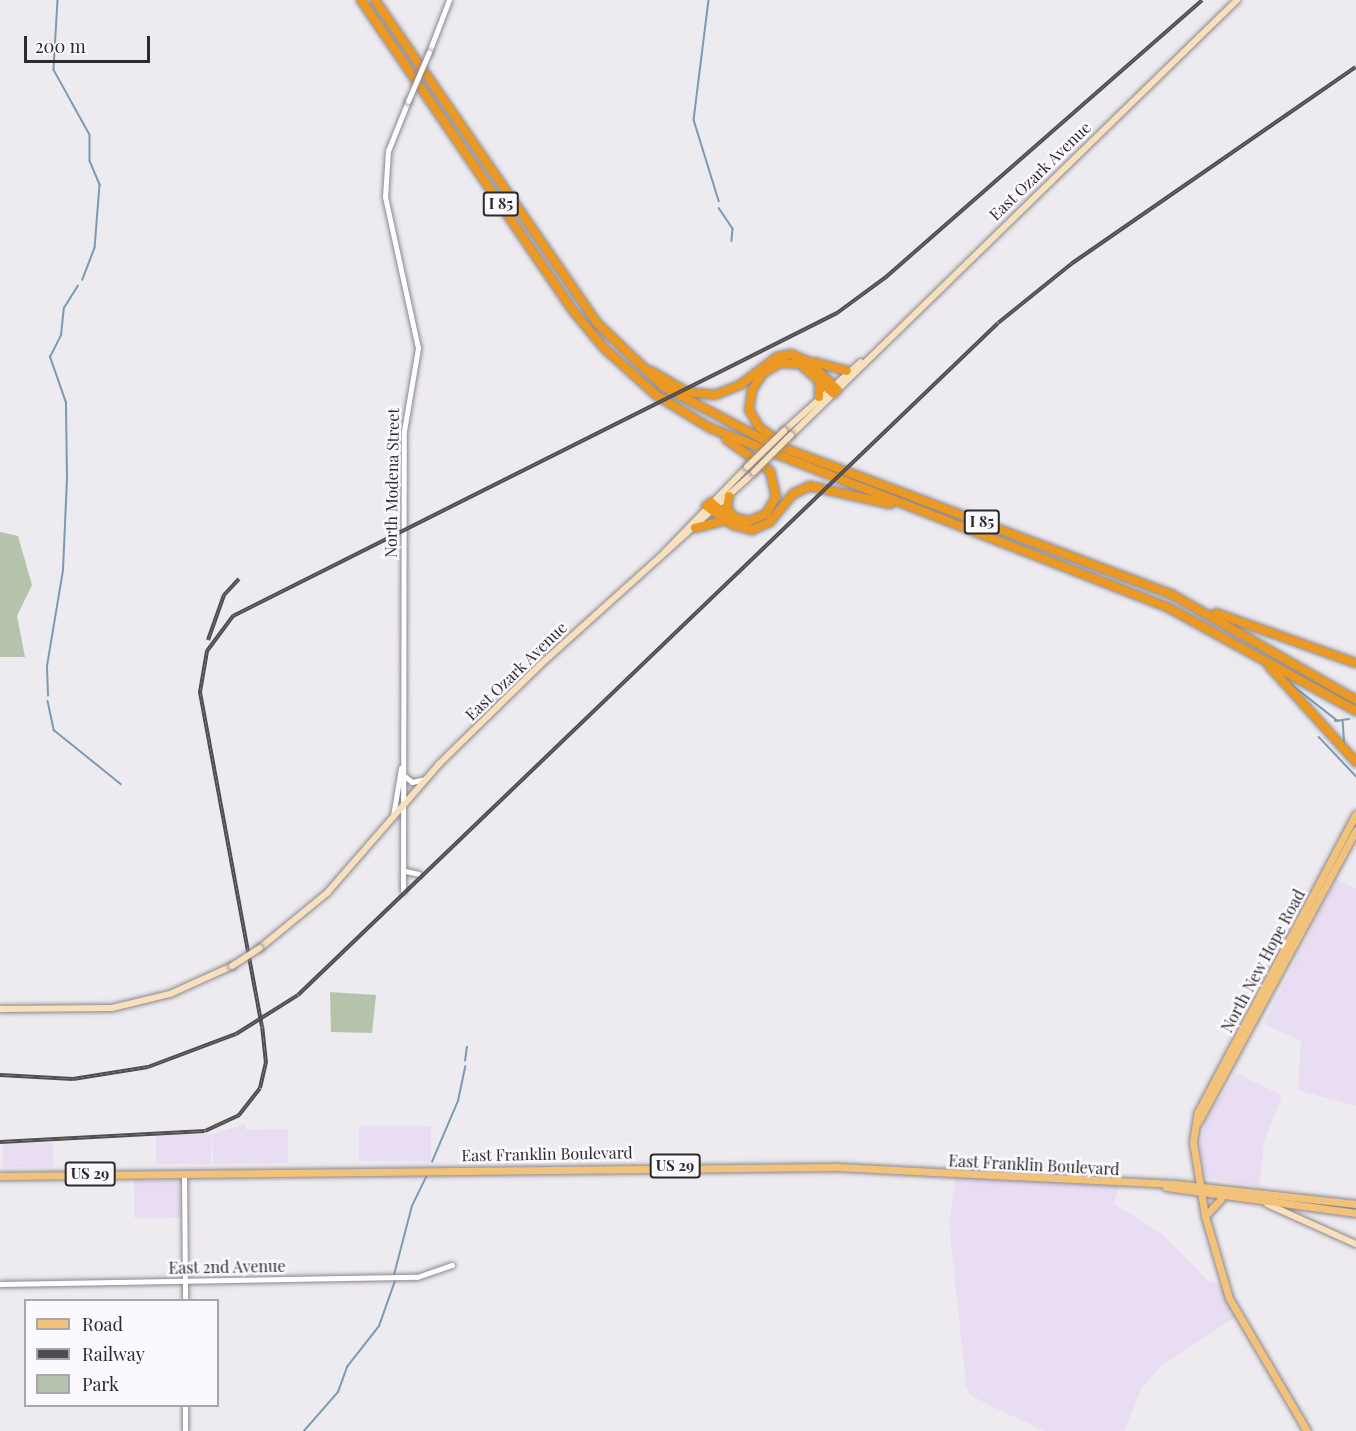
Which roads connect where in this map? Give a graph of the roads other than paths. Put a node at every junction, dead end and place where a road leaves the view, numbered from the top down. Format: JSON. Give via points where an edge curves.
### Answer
{"nodes":[{"id":1,"x":361,"y":0,"type":"edge"},
{"id":2,"x":375,"y":0,"type":"edge"},
{"id":3,"x":449,"y":0,"type":"edge"},
{"id":4,"x":1237,"y":0,"type":"edge"},
{"id":5,"x":625,"y":354,"type":"junction"},
{"id":6,"x":804,"y":358,"type":"junction"},
{"id":7,"x":861,"y":362,"type":"junction"},
{"id":8,"x":846,"y":371,"type":"junction"},
{"id":9,"x":819,"y":379,"type":"junction"},
{"id":10,"x":833,"y":389,"type":"junction"},
{"id":11,"x":819,"y":397,"type":"junction"},
{"id":12,"x":710,"y":428,"type":"junction"},
{"id":13,"x":792,"y":451,"type":"junction"},
{"id":14,"x":729,"y":496,"type":"junction"},
{"id":15,"x":711,"y":507,"type":"junction"},
{"id":16,"x":735,"y":519,"type":"junction"},
{"id":17,"x":725,"y":521,"type":"junction"},
{"id":18,"x":946,"y":521,"type":"junction"},
{"id":19,"x":695,"y":528,"type":"junction"},
{"id":20,"x":664,"y":553,"type":"junction"},
{"id":21,"x":1172,"y":594,"type":"junction"},
{"id":22,"x":1255,"y":652,"type":"junction"},
{"id":23,"x":1356,"y":663,"type":"edge"},
{"id":24,"x":1356,"y":699,"type":"edge"},
{"id":25,"x":1356,"y":711,"type":"edge"},
{"id":26,"x":1336,"y":745,"type":"junction"},
{"id":27,"x":1356,"y":757,"type":"edge"},
{"id":28,"x":1356,"y":762,"type":"edge"},
{"id":29,"x":401,"y":768,"type":"junction"},
{"id":30,"x":403,"y":775,"type":"junction"},
{"id":31,"x":425,"y":779,"type":"junction"},
{"id":32,"x":396,"y":781,"type":"junction"},
{"id":33,"x":403,"y":803,"type":"junction"},
{"id":34,"x":1356,"y":814,"type":"edge"},
{"id":35,"x":393,"y":816,"type":"junction"},
{"id":36,"x":1356,"y":830,"type":"edge"},
{"id":37,"x":405,"y":871,"type":"junction"},
{"id":38,"x":419,"y":874,"type":"dead end"},
{"id":39,"x":403,"y":891,"type":"dead end"},
{"id":40,"x":0,"y":1009,"type":"edge"},
{"id":41,"x":1234,"y":1046,"type":"junction"},
{"id":42,"x":1234,"y":1062,"type":"junction"},
{"id":43,"x":1198,"y":1122,"type":"junction"},
{"id":44,"x":184,"y":1173,"type":"junction"},
{"id":45,"x":0,"y":1176,"type":"edge"},
{"id":46,"x":1198,"y":1186,"type":"junction"},
{"id":47,"x":1166,"y":1187,"type":"junction"},
{"id":48,"x":1201,"y":1196,"type":"junction"},
{"id":49,"x":1225,"y":1198,"type":"junction"},
{"id":50,"x":1267,"y":1204,"type":"junction"},
{"id":51,"x":1356,"y":1204,"type":"edge"},
{"id":52,"x":1356,"y":1213,"type":"edge"},
{"id":53,"x":1205,"y":1216,"type":"junction"},
{"id":54,"x":1356,"y":1244,"type":"edge"},
{"id":55,"x":452,"y":1264,"type":"dead end"},
{"id":56,"x":184,"y":1281,"type":"junction"},
{"id":57,"x":0,"y":1284,"type":"edge"},
{"id":58,"x":184,"y":1299,"type":"edge"},
{"id":59,"x":185,"y":1407,"type":"edge"},
{"id":60,"x":186,"y":1431,"type":"edge"},
{"id":61,"x":1307,"y":1431,"type":"edge"}],
"edges":[{"from":1,"to":12,"type":"highway","number":"I 85","via":[[589,331],[656,395]]},
{"from":2,"to":5,"type":"highway","number":"I 85","via":[[597,323]]},
{"from":3,"to":29,"type":"street","name":"North Modena Street","bridge":true,"via":[[388,151],[385,197],[418,348],[405,419]]},
{"from":4,"to":7,"type":"main road","name":"East Ozark Avenue"},
{"from":5,"to":6,"type":"highway","via":[[687,392],[715,395],[740,385],[777,357]]},
{"from":5,"to":13,"type":"highway","number":"I 85","via":[[704,412]]},
{"from":6,"to":8,"type":"highway"},
{"from":6,"to":10,"type":"highway"},
{"from":7,"to":8,"type":"main road","name":"East Ozark Avenue"},
{"from":7,"to":10,"type":"main road","name":"East Ozark Avenue"},
{"from":8,"to":10,"type":"main road","name":"East Ozark Avenue"},
{"from":9,"to":10,"type":"highway"},
{"from":9,"to":11,"type":"highway"},
{"from":9,"to":13,"type":"highway","via":[[801,364],[780,363],[763,373],[752,390],[755,422]]},
{"from":10,"to":11,"type":"main road","name":"East Ozark Avenue"},
{"from":10,"to":14,"type":"main road","name":"East Ozark Avenue","bridge":true},
{"from":11,"to":15,"type":"main road","name":"East Ozark Avenue","bridge":true},
{"from":12,"to":16,"type":"highway","via":[[763,464],[776,484],[774,504],[766,514]]},
{"from":12,"to":18,"type":"highway","number":"I 85"},
{"from":13,"to":21,"type":"highway","number":"I 85"},
{"from":14,"to":15,"type":"main road","name":"East Ozark Avenue"},
{"from":14,"to":16,"type":"highway","via":[[727,507]]},
{"from":15,"to":16,"type":"highway"},
{"from":15,"to":17,"type":"highway"},
{"from":15,"to":19,"type":"main road","name":"East Ozark Avenue"},
{"from":15,"to":20,"type":"main road","name":"East Ozark Avenue"},
{"from":17,"to":18,"type":"highway","via":[[740,529],[758,528],[793,494],[816,486]]},
{"from":17,"to":19,"type":"highway"},
{"from":18,"to":22,"type":"highway","number":"I 85","via":[[1116,585]]},
{"from":19,"to":20,"type":"main road","name":"East Ozark Avenue"},
{"from":20,"to":31,"type":"main road","name":"East Ozark Avenue"},
{"from":21,"to":23,"type":"highway","via":[[1276,638]]},
{"from":21,"to":24,"type":"highway","number":"I 85"},
{"from":22,"to":25,"type":"highway","number":"I 85"},
{"from":22,"to":26,"type":"highway","via":[[1302,696]]},
{"from":26,"to":27,"type":"highway"},
{"from":26,"to":28,"type":"highway"},
{"from":29,"to":30,"type":"street","name":"North Modena Street"},
{"from":29,"to":32,"type":"street","name":"North Modena Street"},
{"from":30,"to":31,"type":"street","via":[[412,782]]},
{"from":30,"to":33,"type":"street","name":"North Modena Street"},
{"from":31,"to":33,"type":"main road","name":"East Ozark Avenue"},
{"from":32,"to":33,"type":"street","name":"North Modena Street"},
{"from":32,"to":35,"type":"street","name":"North Modena Street"},
{"from":33,"to":35,"type":"main road","name":"East Ozark Avenue"},
{"from":33,"to":37,"type":"street","name":"North Modena Street"},
{"from":34,"to":41,"type":"main road","name":"North New Hope Road"},
{"from":35,"to":40,"type":"main road","name":"East Ozark Avenue","bridge":true,"via":[[317,903],[232,966],[170,994],[112,1008]]},
{"from":36,"to":42,"type":"main road","name":"North New Hope Road"},
{"from":37,"to":38,"type":"street"},
{"from":37,"to":39,"type":"street","name":"North Modena Street"},
{"from":41,"to":42,"type":"main road"},
{"from":41,"to":43,"type":"main road","name":"North New Hope Road"},
{"from":42,"to":43,"type":"main road","name":"North New Hope Road"},
{"from":43,"to":46,"type":"main road","name":"North New Hope Road","via":[[1193,1147]]},
{"from":44,"to":45,"type":"main road","name":"East Franklin Boulevard","number":"US 29"},
{"from":44,"to":47,"type":"main road","name":"East Franklin Boulevard","number":"US 29","via":[[755,1166]]},
{"from":44,"to":56,"type":"street"},
{"from":46,"to":47,"type":"main road","name":"East Franklin Boulevard","number":"US 29"},
{"from":46,"to":48,"type":"main road","name":"North New Hope Road"},
{"from":46,"to":51,"type":"main road","name":"East Franklin Boulevard","number":"US 29"},
{"from":47,"to":48,"type":"main road","name":"East Franklin Boulevard","number":"US 29"},
{"from":48,"to":49,"type":"main road","name":"East Franklin Boulevard","number":"US 29"},
{"from":48,"to":53,"type":"main road","name":"North New Hope Road"},
{"from":49,"to":50,"type":"main road","name":"East Franklin Boulevard","number":"US 29"},
{"from":49,"to":53,"type":"main road","via":[[1214,1202]]},
{"from":50,"to":52,"type":"main road","name":"East Franklin Boulevard","number":"US 29"},
{"from":50,"to":54,"type":"main road"},
{"from":53,"to":61,"type":"main road","name":"North New Hope Road","via":[[1237,1316]]},
{"from":55,"to":56,"type":"street","name":"East 2nd Avenue","via":[[417,1277]]},
{"from":56,"to":57,"type":"street","name":"East 2nd Avenue"},
{"from":56,"to":58,"type":"street"},
{"from":59,"to":60,"type":"street"}]}
